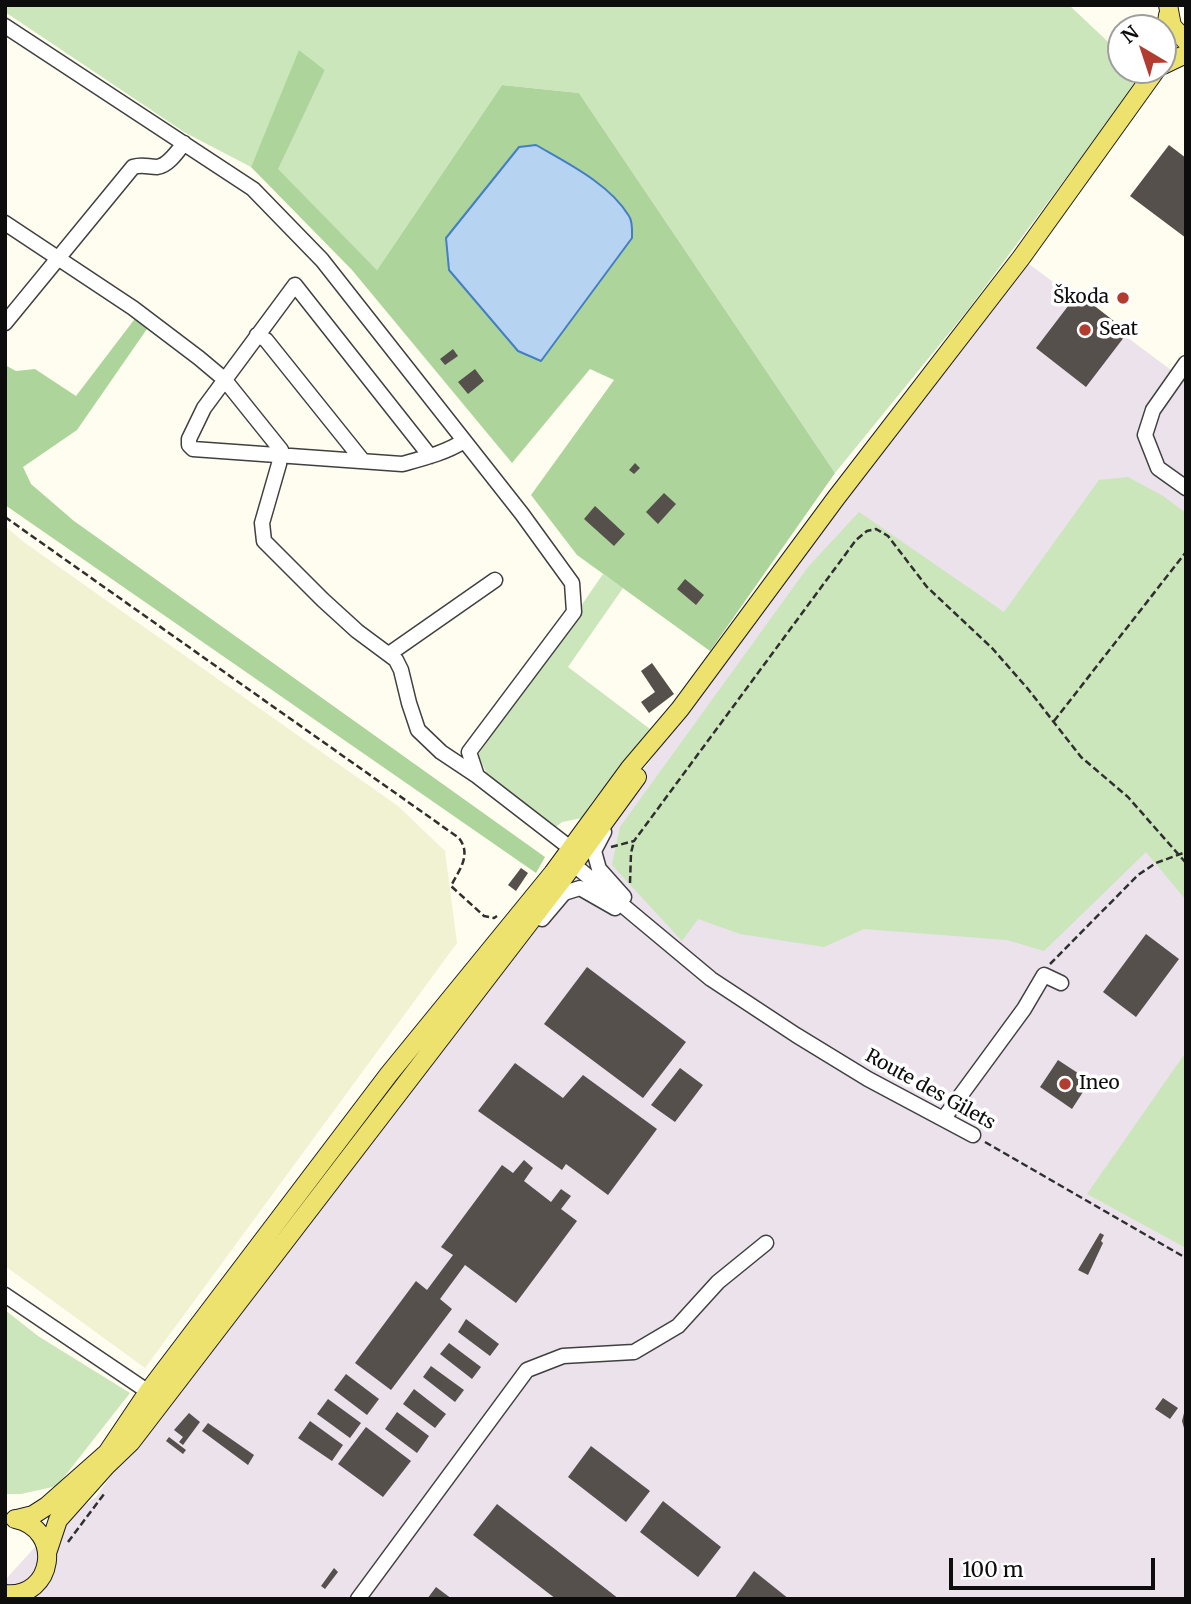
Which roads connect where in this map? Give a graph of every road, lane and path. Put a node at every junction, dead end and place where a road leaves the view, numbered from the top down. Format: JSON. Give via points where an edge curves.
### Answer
{"nodes":[{"id":1,"x":1168,"y":10,"type":"edge"},
{"id":2,"x":5,"y":26,"type":"edge"},
{"id":3,"x":1186,"y":41,"type":"edge"},
{"id":4,"x":1146,"y":84,"type":"edge"},
{"id":5,"x":184,"y":143,"type":"junction"},
{"id":6,"x":5,"y":223,"type":"edge"},
{"id":7,"x":58,"y":258,"type":"junction"},
{"id":8,"x":5,"y":323,"type":"edge"},
{"id":9,"x":257,"y":335,"type":"junction"},
{"id":10,"x":1186,"y":363,"type":"edge"},
{"id":11,"x":224,"y":379,"type":"junction"},
{"id":12,"x":464,"y":441,"type":"junction"},
{"id":13,"x":280,"y":456,"type":"junction"},
{"id":14,"x":430,"y":456,"type":"junction"},
{"id":15,"x":363,"y":461,"type":"junction"},
{"id":16,"x":1186,"y":488,"type":"edge"},
{"id":17,"x":888,"y":536,"type":"dead end"},
{"id":18,"x":1186,"y":552,"type":"edge"},
{"id":19,"x":495,"y":580,"type":"dead end"},
{"id":20,"x":389,"y":654,"type":"junction"},
{"id":21,"x":680,"y":709,"type":"junction"},
{"id":22,"x":1054,"y":721,"type":"junction"},
{"id":23,"x":477,"y":776,"type":"junction"},
{"id":24,"x":624,"y":796,"type":"junction"},
{"id":25,"x":1186,"y":852,"type":"edge"},
{"id":26,"x":572,"y":856,"type":"junction"},
{"id":27,"x":1180,"y":856,"type":"junction"},
{"id":28,"x":1186,"y":863,"type":"edge"},
{"id":29,"x":666,"y":942,"type":"junction"},
{"id":30,"x":503,"y":956,"type":"junction"},
{"id":31,"x":1044,"y":975,"type":"junction"},
{"id":32,"x":1061,"y":983,"type":"dead end"},
{"id":33,"x":944,"y":1118,"type":"junction"},
{"id":34,"x":973,"y":1135,"type":"joint"},
{"id":35,"x":766,"y":1243,"type":"dead end"},
{"id":36,"x":1186,"y":1258,"type":"edge"},
{"id":37,"x":5,"y":1295,"type":"edge"},
{"id":38,"x":156,"y":1397,"type":"junction"},
{"id":39,"x":11,"y":1519,"type":"edge"},
{"id":40,"x":47,"y":1553,"type":"junction"},
{"id":41,"x":7,"y":1596,"type":"edge"},
{"id":42,"x":358,"y":1599,"type":"edge"}],
"edges":[{"from":1,"to":3,"type":"main road","via":[[1172,26]]},
{"from":2,"to":5,"type":"street"},
{"from":4,"to":21,"type":"main road","via":[[1021,258],[835,498]]},
{"from":5,"to":7,"type":"street","via":[[158,167],[133,167]]},
{"from":5,"to":12,"type":"street","via":[[253,188],[322,260]]},
{"from":6,"to":7,"type":"street"},
{"from":7,"to":8,"type":"street"},
{"from":7,"to":11,"type":"street","via":[[133,308]]},
{"from":9,"to":11,"type":"street"},
{"from":9,"to":14,"type":"street","via":[[295,285]]},
{"from":9,"to":15,"type":"street","via":[[266,340]]},
{"from":10,"to":16,"type":"street","via":[[1153,410],[1145,435],[1158,468]]},
{"from":11,"to":13,"type":"street","via":[[281,450]]},
{"from":11,"to":13,"type":"street","via":[[204,408],[188,445]]},
{"from":12,"to":14,"type":"street"},
{"from":12,"to":23,"type":"street","via":[[572,583],[574,612],[469,752]]},
{"from":13,"to":15,"type":"street"},
{"from":13,"to":20,"type":"street","via":[[262,523],[264,541],[340,615]]},
{"from":14,"to":15,"type":"street","via":[[402,464]]},
{"from":17,"to":22,"type":"path","via":[[927,587],[992,648]]},
{"from":18,"to":22,"type":"path"},
{"from":19,"to":20,"type":"street"},
{"from":20,"to":23,"type":"street","name":"Route des Gilets","via":[[401,670],[418,730]]},
{"from":21,"to":24,"type":"main road"},
{"from":21,"to":26,"type":"main road","via":[[630,768]]},
{"from":22,"to":27,"type":"path","via":[[1081,757],[1128,797]]},
{"from":23,"to":26,"type":"street","name":"Route des Gilets"},
{"from":24,"to":26,"type":"main road"},
{"from":24,"to":29,"type":"street","name":"Route des Gilets","via":[[594,851],[599,869]]},
{"from":25,"to":27,"type":"path"},
{"from":26,"to":29,"type":"street","name":"Route des Gilets"},
{"from":26,"to":30,"type":"main road"},
{"from":26,"to":38,"type":"main road","via":[[546,881],[389,1074]]},
{"from":27,"to":28,"type":"path"},
{"from":27,"to":31,"type":"path","via":[[1156,863],[1138,875],[1052,960]]},
{"from":29,"to":30,"type":"street","name":"Route des Gilets","via":[[580,888],[564,893],[527,938]]},
{"from":29,"to":33,"type":"street","name":"Route des Gilets","via":[[711,979],[796,1035]]},
{"from":30,"to":38,"type":"main road"},
{"from":31,"to":32,"type":"street"},
{"from":31,"to":33,"type":"street"},
{"from":33,"to":34,"type":"street","name":"Route des Gilets"},
{"from":34,"to":36,"type":"path","name":"Route des Gilets"},
{"from":35,"to":42,"type":"street","via":[[718,1282],[678,1326],[634,1352],[563,1356],[527,1370]]},
{"from":37,"to":38,"type":"street"},
{"from":38,"to":39,"type":"main road","via":[[90,1470],[33,1515]]},
{"from":38,"to":40,"type":"main road","via":[[131,1442],[58,1520]]},
{"from":39,"to":40,"type":"main road","via":[[37,1529]]},
{"from":40,"to":41,"type":"main road","via":[[45,1571],[37,1584]]}]}
